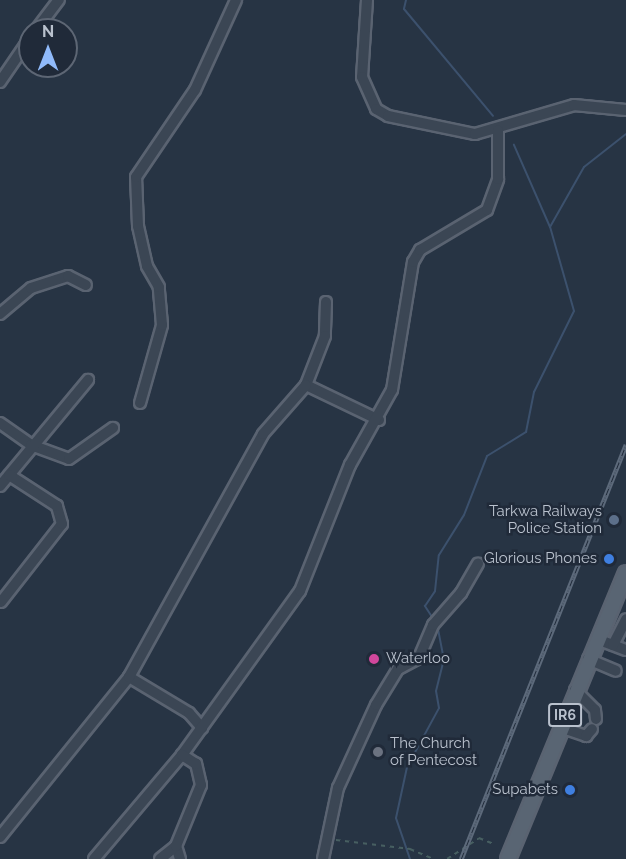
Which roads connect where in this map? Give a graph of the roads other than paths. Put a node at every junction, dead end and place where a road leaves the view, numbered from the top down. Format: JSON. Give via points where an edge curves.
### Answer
{"nodes":[{"id":1,"x":59,"y":0,"type":"edge"},
{"id":2,"x":236,"y":0,"type":"edge"},
{"id":3,"x":367,"y":0,"type":"edge"},
{"id":4,"x":45,"y":18,"type":"edge"},
{"id":5,"x":18,"y":56,"type":"edge"},
{"id":6,"x":0,"y":82,"type":"edge"},
{"id":7,"x":626,"y":111,"type":"edge"},
{"id":8,"x":498,"y":130,"type":"junction"},
{"id":9,"x":86,"y":285,"type":"dead end"},
{"id":10,"x":326,"y":302,"type":"dead end"},
{"id":11,"x":0,"y":314,"type":"edge"},
{"id":12,"x":88,"y":380,"type":"dead end"},
{"id":13,"x":306,"y":385,"type":"junction"},
{"id":14,"x":140,"y":403,"type":"dead end"},
{"id":15,"x":379,"y":420,"type":"junction"},
{"id":16,"x":0,"y":423,"type":"edge"},
{"id":17,"x":113,"y":428,"type":"dead end"},
{"id":18,"x":31,"y":445,"type":"junction"},
{"id":19,"x":9,"y":475,"type":"junction"},
{"id":20,"x":0,"y":486,"type":"edge"},
{"id":21,"x":478,"y":563,"type":"dead end"},
{"id":22,"x":626,"y":573,"type":"edge"},
{"id":23,"x":622,"y":594,"type":"edge"},
{"id":24,"x":1,"y":602,"type":"edge"},
{"id":25,"x":626,"y":619,"type":"edge"},
{"id":26,"x":597,"y":639,"type":"junction"},
{"id":27,"x":613,"y":645,"type":"junction"},
{"id":28,"x":626,"y":650,"type":"edge"},
{"id":29,"x":588,"y":659,"type":"junction"},
{"id":30,"x":616,"y":671,"type":"dead end"},
{"id":31,"x":129,"y":677,"type":"junction"},
{"id":32,"x":574,"y":690,"type":"junction"},
{"id":33,"x":560,"y":727,"type":"junction"},
{"id":34,"x":202,"y":728,"type":"junction"},
{"id":35,"x":182,"y":755,"type":"junction"},
{"id":36,"x":0,"y":837,"type":"edge"},
{"id":37,"x":176,"y":846,"type":"junction"},
{"id":38,"x":94,"y":859,"type":"edge"},
{"id":39,"x":160,"y":859,"type":"edge"},
{"id":40,"x":180,"y":859,"type":"edge"},
{"id":41,"x":323,"y":859,"type":"edge"},
{"id":42,"x":508,"y":859,"type":"edge"}],
"edges":[{"from":1,"to":4,"type":"street"},
{"from":2,"to":14,"type":"street","via":[[195,90],[136,177],[138,226],[147,266],[159,287],[162,326]]},
{"from":3,"to":8,"type":"street","via":[[362,77],[376,109],[407,123],[461,133]]},
{"from":5,"to":6,"type":"street"},
{"from":7,"to":8,"type":"street","via":[[574,105]]},
{"from":8,"to":15,"type":"street","via":[[498,179],[487,210],[420,250],[413,262],[401,358]]},
{"from":9,"to":11,"type":"street","via":[[68,276],[31,288]]},
{"from":10,"to":13,"type":"street","via":[[326,336]]},
{"from":12,"to":18,"type":"street"},
{"from":13,"to":15,"type":"street"},
{"from":13,"to":31,"type":"street","via":[[263,434]]},
{"from":15,"to":34,"type":"street","via":[[350,465],[300,591]]},
{"from":16,"to":18,"type":"street"},
{"from":17,"to":18,"type":"street","via":[[69,459]]},
{"from":18,"to":19,"type":"street"},
{"from":19,"to":20,"type":"street"},
{"from":19,"to":24,"type":"street","via":[[57,506],[62,524]]},
{"from":21,"to":41,"type":"street","via":[[462,593],[436,621],[419,658],[398,669],[376,705],[338,788]]},
{"from":22,"to":23,"type":"main road","number":"IR6"},
{"from":23,"to":26,"type":"main road","number":"IR6"},
{"from":25,"to":27,"type":"street"},
{"from":26,"to":27,"type":"street"},
{"from":26,"to":29,"type":"main road","number":"IR6"},
{"from":27,"to":28,"type":"street"},
{"from":29,"to":30,"type":"street"},
{"from":29,"to":32,"type":"main road","number":"IR6"},
{"from":31,"to":34,"type":"street","via":[[189,713]]},
{"from":31,"to":36,"type":"street"},
{"from":32,"to":33,"type":"main road","number":"IR6"},
{"from":32,"to":33,"type":"street","via":[[595,710],[594,724],[586,736]]},
{"from":33,"to":42,"type":"main road","number":"IR6"},
{"from":34,"to":35,"type":"street"},
{"from":35,"to":37,"type":"street","via":[[196,764],[201,785]]},
{"from":35,"to":38,"type":"street"},
{"from":37,"to":39,"type":"street"},
{"from":37,"to":40,"type":"street"}]}
